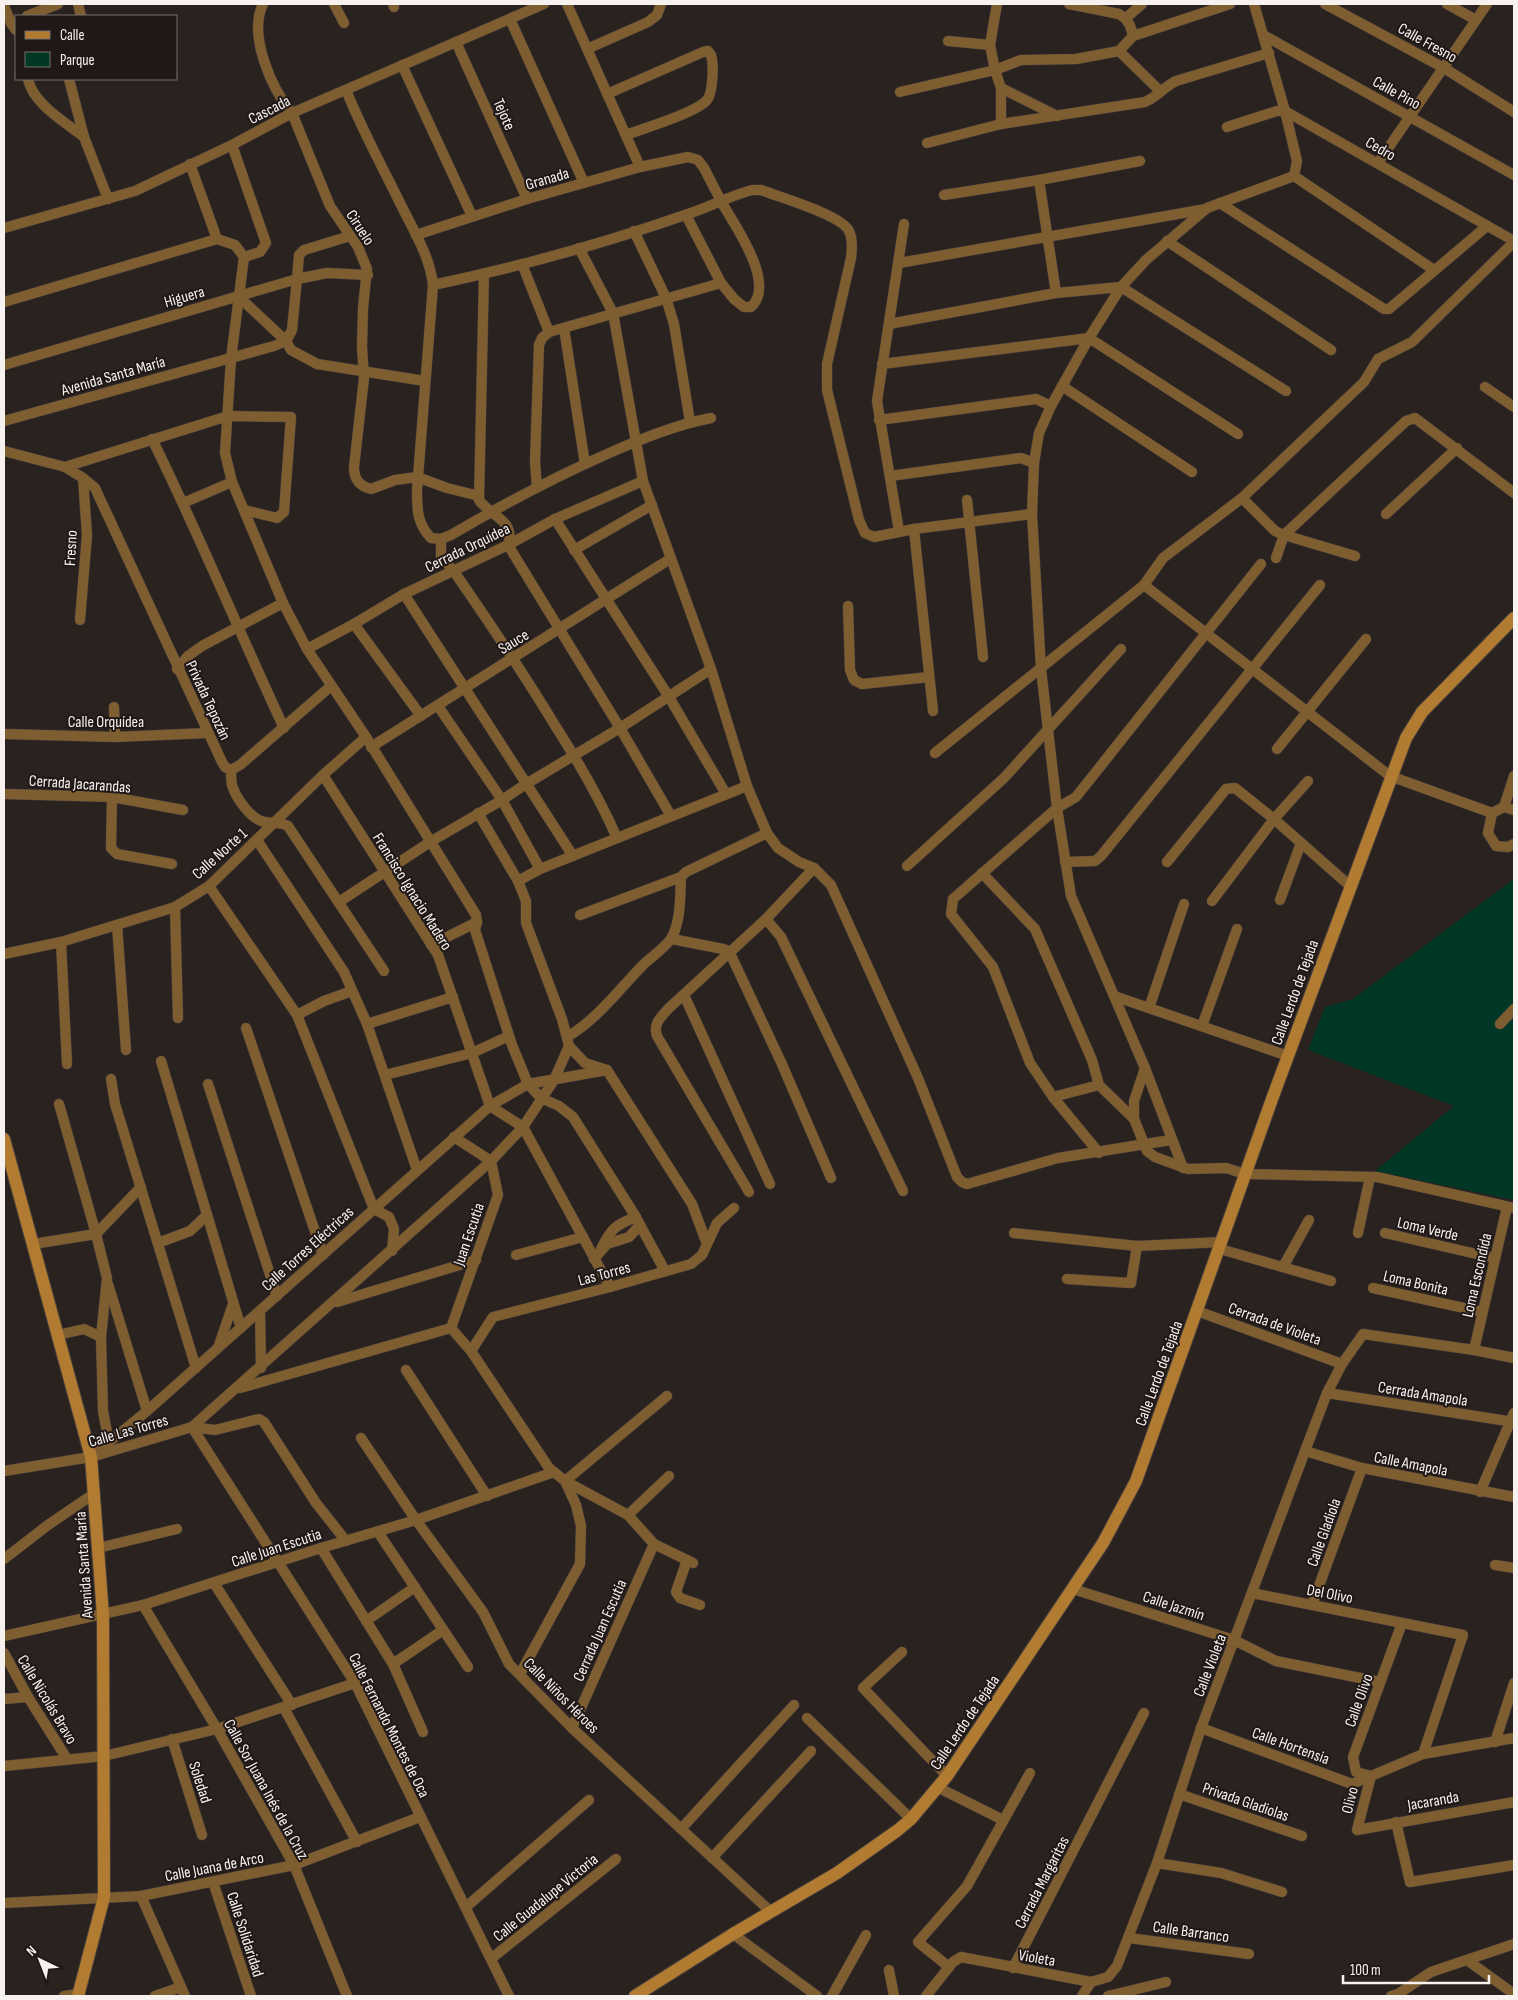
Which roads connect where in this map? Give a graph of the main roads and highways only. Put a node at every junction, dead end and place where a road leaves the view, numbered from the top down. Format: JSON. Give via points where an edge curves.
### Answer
{"nodes":[{"id":1,"x":1514,"y":618,"type":"edge"},
{"id":2,"x":4,"y":1139,"type":"edge"},
{"id":3,"x":78,"y":1995,"type":"edge"},
{"id":4,"x":635,"y":1996,"type":"edge"}],
"edges":[{"from":1,"to":4,"type":"main road","name":"Calle Lerdo de Tejada","via":[[1422,712],[1406,738],[1136,1481],[1103,1543],[939,1788],[911,1819],[836,1873]]},
{"from":2,"to":3,"type":"main road","name":"Avenida Santa María","via":[[90,1457],[95,1493],[103,1615],[104,1897]]}]}
